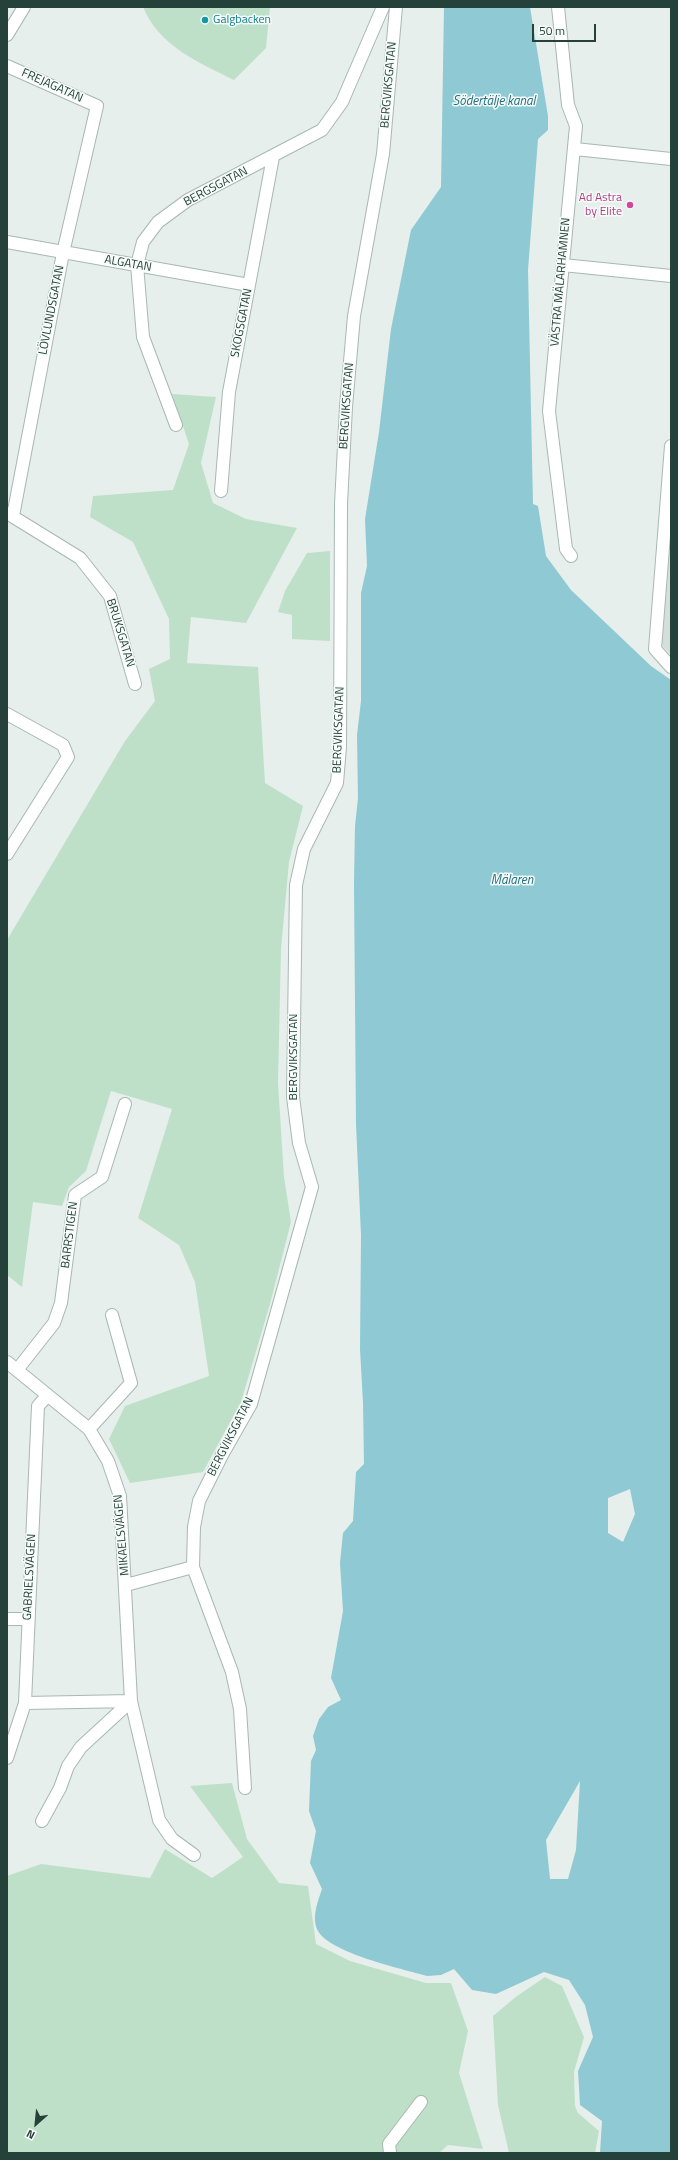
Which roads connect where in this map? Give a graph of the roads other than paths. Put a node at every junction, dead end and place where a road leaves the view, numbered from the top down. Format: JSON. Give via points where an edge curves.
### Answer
{"nodes":[{"id":1,"x":24,"y":7,"type":"edge"},
{"id":2,"x":383,"y":7,"type":"edge"},
{"id":3,"x":396,"y":7,"type":"edge"},
{"id":4,"x":558,"y":7,"type":"edge"},
{"id":5,"x":7,"y":35,"type":"edge"},
{"id":6,"x":7,"y":66,"type":"edge"},
{"id":7,"x":97,"y":106,"type":"joint"},
{"id":8,"x":575,"y":149,"type":"junction"},
{"id":9,"x":273,"y":157,"type":"junction"},
{"id":10,"x":671,"y":159,"type":"edge"},
{"id":11,"x":7,"y":242,"type":"edge"},
{"id":12,"x":63,"y":253,"type":"junction"},
{"id":13,"x":137,"y":265,"type":"junction"},
{"id":14,"x":563,"y":265,"type":"junction"},
{"id":15,"x":671,"y":276,"type":"edge"},
{"id":16,"x":249,"y":285,"type":"junction"},
{"id":17,"x":176,"y":425,"type":"dead end"},
{"id":18,"x":671,"y":446,"type":"edge"},
{"id":19,"x":221,"y":491,"type":"dead end"},
{"id":20,"x":10,"y":514,"type":"edge"},
{"id":21,"x":571,"y":556,"type":"dead end"},
{"id":22,"x":671,"y":667,"type":"edge"},
{"id":23,"x":136,"y":684,"type":"dead end"},
{"id":24,"x":7,"y":714,"type":"edge"},
{"id":25,"x":7,"y":854,"type":"edge"},
{"id":26,"x":125,"y":1104,"type":"dead end"},
{"id":27,"x":112,"y":1314,"type":"dead end"},
{"id":28,"x":7,"y":1362,"type":"edge"},
{"id":29,"x":17,"y":1370,"type":"junction"},
{"id":30,"x":47,"y":1396,"type":"junction"},
{"id":31,"x":89,"y":1429,"type":"junction"},
{"id":32,"x":193,"y":1567,"type":"junction"},
{"id":33,"x":126,"y":1585,"type":"junction"},
{"id":34,"x":7,"y":1619,"type":"edge"},
{"id":35,"x":28,"y":1619,"type":"junction"},
{"id":36,"x":131,"y":1701,"type":"junction"},
{"id":37,"x":25,"y":1703,"type":"junction"},
{"id":38,"x":7,"y":1758,"type":"edge"},
{"id":39,"x":245,"y":1788,"type":"dead end"},
{"id":40,"x":42,"y":1821,"type":"dead end"},
{"id":41,"x":194,"y":1855,"type":"dead end"},
{"id":42,"x":421,"y":2102,"type":"dead end"},
{"id":43,"x":390,"y":2153,"type":"edge"}],
"edges":[{"from":1,"to":5,"type":"street"},
{"from":2,"to":9,"type":"street","name":"BERGSGATAN","via":[[342,102],[322,130]]},
{"from":3,"to":32,"type":"street","name":"BERGVIKSGATAN","via":[[383,154],[354,316],[346,407],[341,504],[340,747],[337,783],[304,849],[296,885],[293,1097],[299,1143],[312,1187],[250,1404],[198,1504],[194,1527]]},
{"from":4,"to":8,"type":"street","name":"VÄSTRA MÄLARHAMNEN","via":[[567,100],[576,126]]},
{"from":6,"to":7,"type":"street","name":"FREJAGATAN"},
{"from":7,"to":12,"type":"street","name":"LÖVLUNDSGATAN"},
{"from":8,"to":10,"type":"street"},
{"from":8,"to":14,"type":"street","name":"VÄSTRA MÄLARHAMNEN"},
{"from":9,"to":13,"type":"street","name":"BERGSGATAN","via":[[188,200],[158,222],[143,242]]},
{"from":9,"to":16,"type":"street","name":"SKOGSGATAN"},
{"from":11,"to":12,"type":"street","name":"ALGATAN"},
{"from":12,"to":13,"type":"street","name":"ALGATAN"},
{"from":12,"to":20,"type":"street","name":"LÖVLUNDSGATAN"},
{"from":13,"to":16,"type":"street","name":"ALGATAN"},
{"from":13,"to":17,"type":"street","name":"BERGSGATAN","via":[[143,337]]},
{"from":14,"to":15,"type":"street"},
{"from":14,"to":21,"type":"street","name":"VÄSTRA MÄLARHAMNEN","via":[[549,411],[566,549]]},
{"from":16,"to":19,"type":"street","name":"SKOGSGATAN","via":[[229,392]]},
{"from":18,"to":22,"type":"street","via":[[655,649]]},
{"from":20,"to":23,"type":"street","name":"BRUKSGATAN","via":[[80,558],[110,596]]},
{"from":24,"to":25,"type":"street","via":[[63,745],[68,757]]},
{"from":26,"to":29,"type":"street","name":"BARRSTIGEN","via":[[102,1177],[75,1195],[62,1303],[54,1323]]},
{"from":27,"to":31,"type":"street","via":[[131,1383]]},
{"from":28,"to":29,"type":"street","name":"MIKAELSVÄGEN"},
{"from":29,"to":30,"type":"street","name":"MIKAELSVÄGEN"},
{"from":30,"to":31,"type":"street","name":"MIKAELSVÄGEN"},
{"from":30,"to":35,"type":"street","name":"GABRIELSVÄGEN","via":[[38,1406]]},
{"from":31,"to":33,"type":"street","name":"MIKAELSVÄGEN","via":[[108,1461],[120,1496]]},
{"from":32,"to":33,"type":"street"},
{"from":32,"to":39,"type":"street","name":"BERGVIKSGATAN","via":[[232,1672],[240,1709]]},
{"from":33,"to":36,"type":"street","name":"MIKAELSVÄGEN"},
{"from":34,"to":35,"type":"street"},
{"from":35,"to":37,"type":"street","name":"GABRIELSVÄGEN"},
{"from":36,"to":37,"type":"street"},
{"from":36,"to":40,"type":"street","via":[[82,1747],[68,1766],[60,1788]]},
{"from":36,"to":41,"type":"street","name":"MIKAELSVÄGEN","via":[[159,1820],[172,1839]]},
{"from":37,"to":38,"type":"street","name":"GABRIELSVÄGEN"},
{"from":42,"to":43,"type":"street","via":[[389,2144]]}]}
